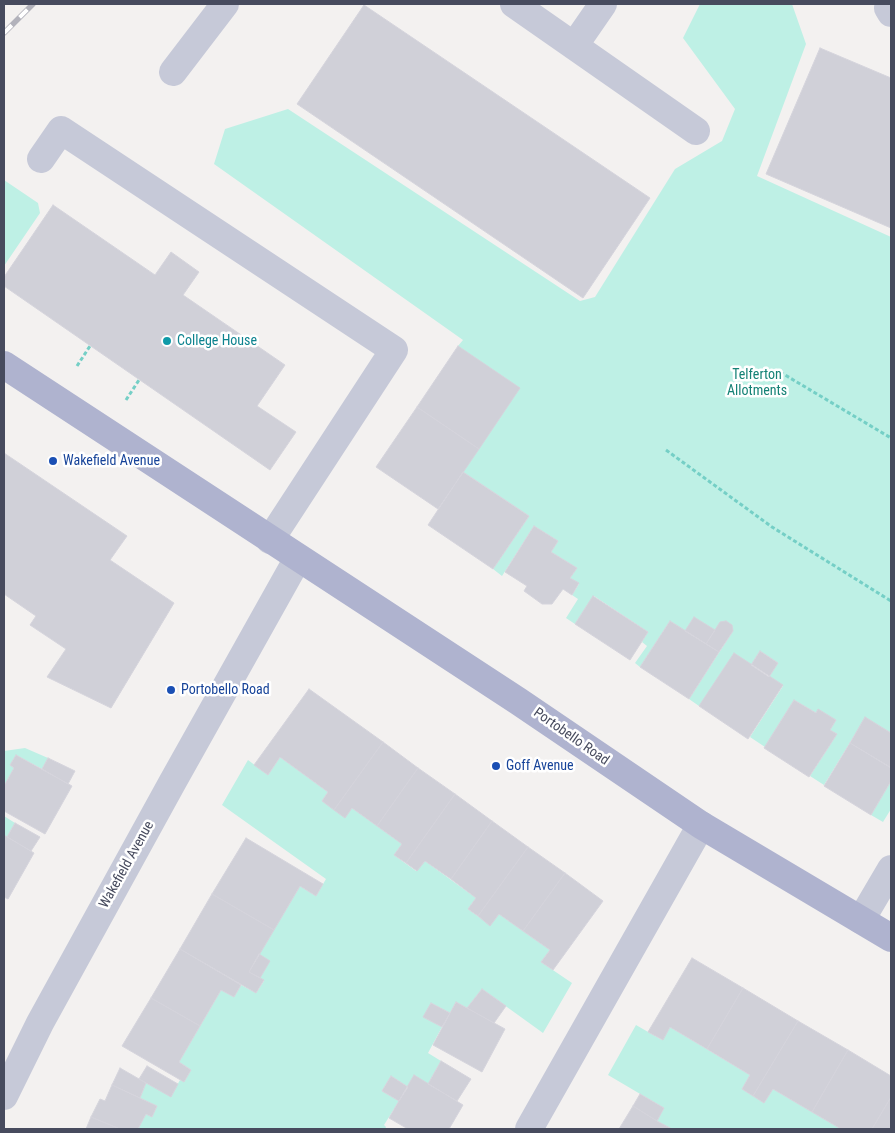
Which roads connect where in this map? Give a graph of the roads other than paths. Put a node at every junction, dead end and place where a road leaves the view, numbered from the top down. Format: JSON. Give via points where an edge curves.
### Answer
{"nodes":[{"id":1,"x":225,"y":4,"type":"edge"},
{"id":2,"x":514,"y":4,"type":"edge"},
{"id":3,"x":602,"y":4,"type":"edge"},
{"id":4,"x":889,"y":4,"type":"edge"},
{"id":5,"x":891,"y":13,"type":"edge"},
{"id":6,"x":574,"y":46,"type":"junction"},
{"id":7,"x":173,"y":72,"type":"dead end"},
{"id":8,"x":696,"y":131,"type":"dead end"},
{"id":9,"x":41,"y":159,"type":"dead end"},
{"id":10,"x":4,"y":365,"type":"edge"},
{"id":11,"x":270,"y":540,"type":"junction"},
{"id":12,"x":298,"y":558,"type":"junction"},
{"id":13,"x":701,"y":825,"type":"junction"},
{"id":14,"x":891,"y":870,"type":"edge"},
{"id":15,"x":861,"y":920,"type":"junction"},
{"id":16,"x":891,"y":938,"type":"edge"},
{"id":17,"x":4,"y":1096,"type":"edge"},
{"id":18,"x":530,"y":1129,"type":"edge"}],
"edges":[{"from":1,"to":7,"type":"street"},
{"from":2,"to":6,"type":"street"},
{"from":3,"to":6,"type":"street"},
{"from":4,"to":5,"type":"street"},
{"from":6,"to":8,"type":"street"},
{"from":9,"to":11,"type":"street","via":[[61,130],[394,350]]},
{"from":10,"to":11,"type":"main road","name":"Portobello Road"},
{"from":11,"to":12,"type":"main road","name":"Portobello Road"},
{"from":12,"to":13,"type":"main road","name":"Portobello Road"},
{"from":12,"to":17,"type":"street","name":"Wakefield Avenue","via":[[40,1024]]},
{"from":13,"to":15,"type":"main road","name":"Portobello Road"},
{"from":13,"to":18,"type":"street"},
{"from":14,"to":15,"type":"street"},
{"from":15,"to":16,"type":"main road","name":"Portobello Road"}]}
